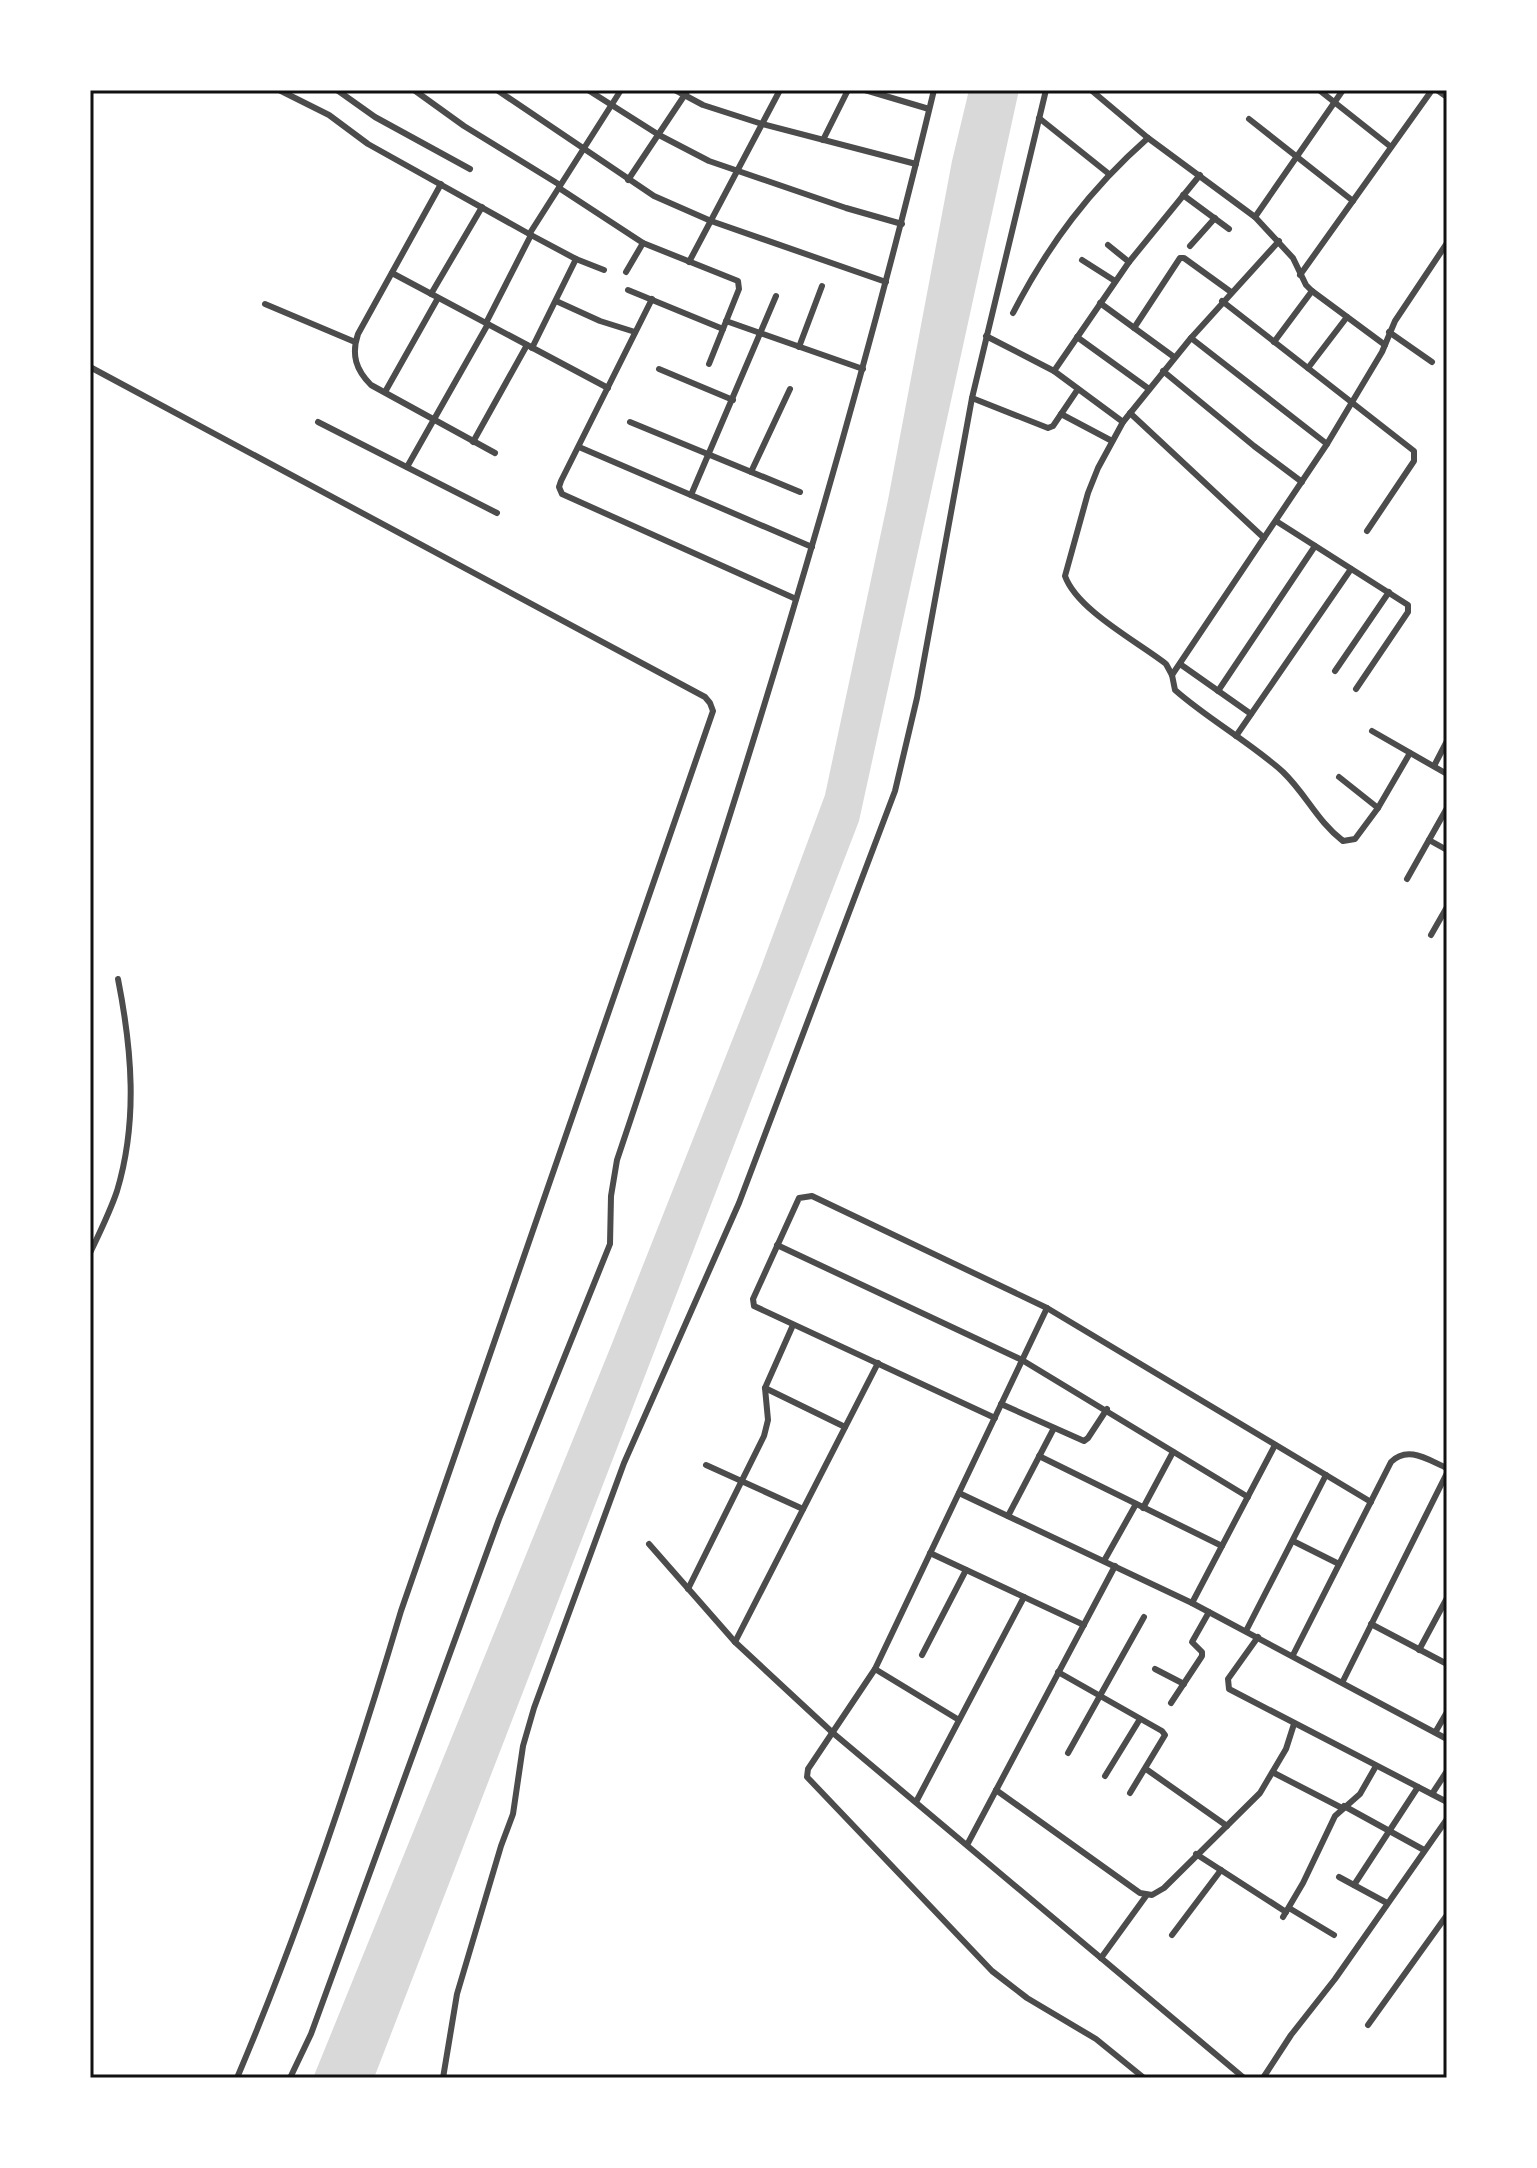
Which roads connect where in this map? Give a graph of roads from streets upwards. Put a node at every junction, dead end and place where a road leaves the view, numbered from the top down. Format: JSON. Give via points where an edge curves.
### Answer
{"nodes":[{"id":1,"x":279,"y":90,"type":"edge"},
{"id":2,"x":337,"y":90,"type":"edge"},
{"id":3,"x":414,"y":90,"type":"edge"},
{"id":4,"x":497,"y":90,"type":"edge"},
{"id":5,"x":588,"y":90,"type":"edge"},
{"id":6,"x":621,"y":90,"type":"edge"},
{"id":7,"x":675,"y":90,"type":"edge"},
{"id":8,"x":780,"y":90,"type":"edge"},
{"id":9,"x":848,"y":90,"type":"edge"},
{"id":10,"x":865,"y":90,"type":"edge"},
{"id":11,"x":934,"y":90,"type":"edge"},
{"id":12,"x":1046,"y":90,"type":"edge"},
{"id":13,"x":1091,"y":90,"type":"edge"},
{"id":14,"x":1319,"y":90,"type":"edge"},
{"id":15,"x":1343,"y":90,"type":"edge"},
{"id":16,"x":1435,"y":90,"type":"edge"},
{"id":17,"x":686,"y":93,"type":"edge"},
{"id":18,"x":1447,"y":97,"type":"edge"},
{"id":19,"x":1335,"y":102,"type":"junction"},
{"id":20,"x":612,"y":105,"type":"junction"},
{"id":21,"x":929,"y":109,"type":"junction"},
{"id":22,"x":1039,"y":118,"type":"junction"},
{"id":23,"x":1249,"y":119,"type":"dead end"},
{"id":24,"x":762,"y":124,"type":"junction"},
{"id":25,"x":659,"y":135,"type":"junction"},
{"id":26,"x":1148,"y":138,"type":"junction"},
{"id":27,"x":823,"y":140,"type":"junction"},
{"id":28,"x":1391,"y":147,"type":"junction"},
{"id":29,"x":583,"y":149,"type":"junction"},
{"id":30,"x":1297,"y":157,"type":"junction"},
{"id":31,"x":916,"y":164,"type":"junction"},
{"id":32,"x":470,"y":169,"type":"dead end"},
{"id":33,"x":738,"y":170,"type":"junction"},
{"id":34,"x":1109,"y":174,"type":"junction"},
{"id":35,"x":1200,"y":175,"type":"junction"},
{"id":36,"x":628,"y":180,"type":"junction"},
{"id":37,"x":441,"y":184,"type":"junction"},
{"id":38,"x":560,"y":186,"type":"junction"},
{"id":39,"x":1183,"y":195,"type":"junction"},
{"id":40,"x":1353,"y":201,"type":"junction"},
{"id":41,"x":482,"y":207,"type":"junction"},
{"id":42,"x":1255,"y":217,"type":"junction"},
{"id":43,"x":1215,"y":218,"type":"junction"},
{"id":44,"x":711,"y":221,"type":"junction"},
{"id":45,"x":902,"y":224,"type":"junction"},
{"id":46,"x":1229,"y":229,"type":"dead end"},
{"id":47,"x":530,"y":234,"type":"junction"},
{"id":48,"x":1279,"y":241,"type":"junction"},
{"id":49,"x":643,"y":243,"type":"junction"},
{"id":50,"x":1447,"y":243,"type":"edge"},
{"id":51,"x":1108,"y":245,"type":"dead end"},
{"id":52,"x":1190,"y":246,"type":"dead end"},
{"id":53,"x":576,"y":259,"type":"junction"},
{"id":54,"x":1082,"y":260,"type":"dead end"},
{"id":55,"x":689,"y":262,"type":"junction"},
{"id":56,"x":1129,"y":262,"type":"junction"},
{"id":57,"x":604,"y":270,"type":"dead end"},
{"id":58,"x":626,"y":272,"type":"dead end"},
{"id":59,"x":392,"y":273,"type":"junction"},
{"id":60,"x":1300,"y":275,"type":"junction"},
{"id":61,"x":1115,"y":281,"type":"junction"},
{"id":62,"x":886,"y":282,"type":"junction"},
{"id":63,"x":822,"y":286,"type":"dead end"},
{"id":64,"x":628,"y":290,"type":"dead end"},
{"id":65,"x":1312,"y":291,"type":"junction"},
{"id":66,"x":1231,"y":292,"type":"junction"},
{"id":67,"x":431,"y":294,"type":"junction"},
{"id":68,"x":776,"y":296,"type":"dead end"},
{"id":69,"x":438,"y":298,"type":"junction"},
{"id":70,"x":652,"y":299,"type":"junction"},
{"id":71,"x":556,"y":301,"type":"junction"},
{"id":72,"x":1222,"y":301,"type":"junction"},
{"id":73,"x":1100,"y":303,"type":"junction"},
{"id":74,"x":265,"y":304,"type":"dead end"},
{"id":75,"x":1013,"y":313,"type":"dead end"},
{"id":76,"x":1347,"y":317,"type":"junction"},
{"id":77,"x":726,"y":321,"type":"junction"},
{"id":78,"x":487,"y":324,"type":"junction"},
{"id":79,"x":1134,"y":328,"type":"junction"},
{"id":80,"x":723,"y":329,"type":"junction"},
{"id":81,"x":635,"y":332,"type":"junction"},
{"id":82,"x":1389,"y":332,"type":"junction"},
{"id":83,"x":761,"y":334,"type":"junction"},
{"id":84,"x":986,"y":336,"type":"junction"},
{"id":85,"x":1077,"y":337,"type":"junction"},
{"id":86,"x":1191,"y":338,"type":"junction"},
{"id":87,"x":355,"y":342,"type":"junction"},
{"id":88,"x":1274,"y":342,"type":"junction"},
{"id":89,"x":1385,"y":345,"type":"junction"},
{"id":90,"x":530,"y":346,"type":"junction"},
{"id":91,"x":799,"y":347,"type":"junction"},
{"id":92,"x":1174,"y":357,"type":"junction"},
{"id":93,"x":1432,"y":362,"type":"dead end"},
{"id":94,"x":709,"y":364,"type":"dead end"},
{"id":95,"x":90,"y":367,"type":"edge"},
{"id":96,"x":1308,"y":368,"type":"junction"},
{"id":97,"x":659,"y":369,"type":"dead end"},
{"id":98,"x":863,"y":369,"type":"junction"},
{"id":99,"x":1054,"y":371,"type":"junction"},
{"id":100,"x":1163,"y":371,"type":"junction"},
{"id":101,"x":608,"y":388,"type":"junction"},
{"id":102,"x":790,"y":389,"type":"dead end"},
{"id":103,"x":1078,"y":389,"type":"junction"},
{"id":104,"x":1149,"y":389,"type":"junction"},
{"id":105,"x":385,"y":392,"type":"junction"},
{"id":106,"x":972,"y":398,"type":"junction"},
{"id":107,"x":733,"y":400,"type":"junction"},
{"id":108,"x":1352,"y":402,"type":"junction"},
{"id":109,"x":1130,"y":413,"type":"junction"},
{"id":110,"x":1061,"y":414,"type":"junction"},
{"id":111,"x":434,"y":420,"type":"junction"},
{"id":112,"x":318,"y":422,"type":"dead end"},
{"id":113,"x":630,"y":422,"type":"dead end"},
{"id":114,"x":1123,"y":422,"type":"junction"},
{"id":115,"x":1112,"y":441,"type":"junction"},
{"id":116,"x":473,"y":442,"type":"junction"},
{"id":117,"x":1327,"y":444,"type":"junction"},
{"id":118,"x":579,"y":447,"type":"junction"},
{"id":119,"x":495,"y":453,"type":"dead end"},
{"id":120,"x":709,"y":454,"type":"junction"},
{"id":121,"x":407,"y":467,"type":"junction"},
{"id":122,"x":751,"y":472,"type":"junction"},
{"id":123,"x":1302,"y":482,"type":"junction"},
{"id":124,"x":800,"y":492,"type":"dead end"},
{"id":125,"x":691,"y":495,"type":"junction"},
{"id":126,"x":497,"y":513,"type":"dead end"},
{"id":127,"x":1276,"y":521,"type":"junction"},
{"id":128,"x":1367,"y":531,"type":"dead end"},
{"id":129,"x":1264,"y":538,"type":"junction"},
{"id":130,"x":1315,"y":546,"type":"junction"},
{"id":131,"x":812,"y":547,"type":"junction"},
{"id":132,"x":1351,"y":569,"type":"junction"},
{"id":133,"x":1389,"y":592,"type":"junction"},
{"id":134,"x":796,"y":599,"type":"junction"},
{"id":135,"x":1180,"y":664,"type":"junction"},
{"id":136,"x":1335,"y":671,"type":"dead end"},
{"id":137,"x":1172,"y":675,"type":"junction"},
{"id":138,"x":1356,"y":689,"type":"dead end"},
{"id":139,"x":1218,"y":691,"type":"junction"},
{"id":140,"x":1251,"y":714,"type":"junction"},
{"id":141,"x":1372,"y":731,"type":"dead end"},
{"id":142,"x":1236,"y":736,"type":"junction"},
{"id":143,"x":1447,"y":741,"type":"edge"},
{"id":144,"x":1410,"y":753,"type":"junction"},
{"id":145,"x":1434,"y":766,"type":"junction"},
{"id":146,"x":1447,"y":774,"type":"edge"},
{"id":147,"x":1339,"y":777,"type":"dead end"},
{"id":148,"x":1378,"y":808,"type":"junction"},
{"id":149,"x":1447,"y":808,"type":"edge"},
{"id":150,"x":1429,"y":840,"type":"junction"},
{"id":151,"x":1447,"y":850,"type":"edge"},
{"id":152,"x":1407,"y":879,"type":"dead end"},
{"id":153,"x":1447,"y":907,"type":"edge"},
{"id":154,"x":1431,"y":935,"type":"dead end"},
{"id":155,"x":118,"y":979,"type":"dead end"},
{"id":156,"x":777,"y":1245,"type":"junction"},
{"id":157,"x":90,"y":1253,"type":"edge"},
{"id":158,"x":1047,"y":1308,"type":"junction"},
{"id":159,"x":793,"y":1325,"type":"junction"},
{"id":160,"x":1022,"y":1360,"type":"junction"},
{"id":161,"x":878,"y":1363,"type":"junction"},
{"id":162,"x":765,"y":1388,"type":"junction"},
{"id":163,"x":1001,"y":1404,"type":"junction"},
{"id":164,"x":1107,"y":1409,"type":"junction"},
{"id":165,"x":995,"y":1418,"type":"junction"},
{"id":166,"x":845,"y":1427,"type":"junction"},
{"id":167,"x":1054,"y":1428,"type":"junction"},
{"id":168,"x":1275,"y":1445,"type":"junction"},
{"id":169,"x":1173,"y":1452,"type":"junction"},
{"id":170,"x":1039,"y":1456,"type":"junction"},
{"id":171,"x":706,"y":1465,"type":"dead end"},
{"id":172,"x":1447,"y":1470,"type":"edge"},
{"id":173,"x":1326,"y":1475,"type":"junction"},
{"id":174,"x":743,"y":1481,"type":"junction"},
{"id":175,"x":959,"y":1493,"type":"junction"},
{"id":176,"x":1248,"y":1497,"type":"junction"},
{"id":177,"x":1371,"y":1502,"type":"junction"},
{"id":178,"x":1139,"y":1506,"type":"junction"},
{"id":179,"x":803,"y":1509,"type":"junction"},
{"id":180,"x":1008,"y":1516,"type":"junction"},
{"id":181,"x":1293,"y":1541,"type":"junction"},
{"id":182,"x":649,"y":1544,"type":"dead end"},
{"id":183,"x":1222,"y":1546,"type":"junction"},
{"id":184,"x":930,"y":1553,"type":"junction"},
{"id":185,"x":1104,"y":1561,"type":"junction"},
{"id":186,"x":1339,"y":1564,"type":"junction"},
{"id":187,"x":1115,"y":1566,"type":"junction"},
{"id":188,"x":966,"y":1570,"type":"junction"},
{"id":189,"x":688,"y":1589,"type":"junction"},
{"id":190,"x":1024,"y":1597,"type":"junction"},
{"id":191,"x":1447,"y":1598,"type":"edge"},
{"id":192,"x":1192,"y":1603,"type":"junction"},
{"id":193,"x":1209,"y":1612,"type":"junction"},
{"id":194,"x":1144,"y":1617,"type":"dead end"},
{"id":195,"x":1371,"y":1624,"type":"junction"},
{"id":196,"x":1084,"y":1625,"type":"junction"},
{"id":197,"x":1246,"y":1631,"type":"junction"},
{"id":198,"x":1258,"y":1637,"type":"junction"},
{"id":199,"x":735,"y":1642,"type":"junction"},
{"id":200,"x":1419,"y":1650,"type":"junction"},
{"id":201,"x":922,"y":1655,"type":"dead end"},
{"id":202,"x":1293,"y":1655,"type":"junction"},
{"id":203,"x":1447,"y":1664,"type":"edge"},
{"id":204,"x":875,"y":1669,"type":"junction"},
{"id":205,"x":1155,"y":1669,"type":"dead end"},
{"id":206,"x":1058,"y":1672,"type":"junction"},
{"id":207,"x":1343,"y":1681,"type":"junction"},
{"id":208,"x":1184,"y":1684,"type":"junction"},
{"id":209,"x":1101,"y":1697,"type":"junction"},
{"id":210,"x":1171,"y":1703,"type":"dead end"},
{"id":211,"x":1447,"y":1712,"type":"edge"},
{"id":212,"x":1140,"y":1719,"type":"junction"},
{"id":213,"x":959,"y":1720,"type":"junction"},
{"id":214,"x":1294,"y":1724,"type":"junction"},
{"id":215,"x":1436,"y":1731,"type":"junction"},
{"id":216,"x":833,"y":1733,"type":"junction"},
{"id":217,"x":1447,"y":1739,"type":"edge"},
{"id":218,"x":1068,"y":1753,"type":"dead end"},
{"id":219,"x":1376,"y":1766,"type":"junction"},
{"id":220,"x":1146,"y":1769,"type":"junction"},
{"id":221,"x":1447,"y":1771,"type":"edge"},
{"id":222,"x":1274,"y":1773,"type":"junction"},
{"id":223,"x":1105,"y":1776,"type":"dead end"},
{"id":224,"x":1418,"y":1787,"type":"junction"},
{"id":225,"x":996,"y":1790,"type":"junction"},
{"id":226,"x":1130,"y":1793,"type":"dead end"},
{"id":227,"x":1432,"y":1794,"type":"junction"},
{"id":228,"x":916,"y":1802,"type":"junction"},
{"id":229,"x":1447,"y":1802,"type":"edge"},
{"id":230,"x":1343,"y":1807,"type":"junction"},
{"id":231,"x":1447,"y":1819,"type":"edge"},
{"id":232,"x":1227,"y":1826,"type":"junction"},
{"id":233,"x":1389,"y":1831,"type":"junction"},
{"id":234,"x":967,"y":1845,"type":"junction"},
{"id":235,"x":1424,"y":1850,"type":"junction"},
{"id":236,"x":1196,"y":1854,"type":"junction"},
{"id":237,"x":1221,"y":1870,"type":"junction"},
{"id":238,"x":1339,"y":1877,"type":"dead end"},
{"id":239,"x":1354,"y":1885,"type":"junction"},
{"id":240,"x":1146,"y":1896,"type":"junction"},
{"id":241,"x":1387,"y":1903,"type":"junction"},
{"id":242,"x":1286,"y":1912,"type":"junction"},
{"id":243,"x":1447,"y":1915,"type":"edge"},
{"id":244,"x":1172,"y":1935,"type":"dead end"},
{"id":245,"x":1334,"y":1935,"type":"dead end"},
{"id":246,"x":1101,"y":1958,"type":"junction"},
{"id":247,"x":1368,"y":2025,"type":"dead end"},
{"id":248,"x":237,"y":2078,"type":"edge"},
{"id":249,"x":290,"y":2078,"type":"edge"},
{"id":250,"x":443,"y":2078,"type":"edge"},
{"id":251,"x":1144,"y":2078,"type":"edge"},
{"id":252,"x":1244,"y":2078,"type":"edge"},
{"id":253,"x":1263,"y":2078,"type":"edge"}],
"edges":[{"from":1,"to":37,"type":"street"},
{"from":2,"to":32,"type":"street"},
{"from":3,"to":38,"type":"street"},
{"from":4,"to":29,"type":"street"},
{"from":5,"to":20,"type":"street"},
{"from":6,"to":20,"type":"street"},
{"from":7,"to":17,"type":"street"},
{"from":8,"to":24,"type":"street"},
{"from":9,"to":27,"type":"street"},
{"from":10,"to":21,"type":"street"},
{"from":11,"to":21,"type":"street"},
{"from":12,"to":22,"type":"street"},
{"from":13,"to":26,"type":"street"},
{"from":14,"to":19,"type":"street"},
{"from":15,"to":19,"type":"street"},
{"from":16,"to":18,"type":"street"},
{"from":16,"to":28,"type":"street"},
{"from":17,"to":24,"type":"street"},
{"from":17,"to":25,"type":"street"},
{"from":19,"to":28,"type":"street"},
{"from":19,"to":30,"type":"street"},
{"from":20,"to":25,"type":"street"},
{"from":20,"to":29,"type":"street"},
{"from":21,"to":31,"type":"street"},
{"from":22,"to":34,"type":"street"},
{"from":22,"to":84,"type":"street"},
{"from":23,"to":30,"type":"street"},
{"from":24,"to":27,"type":"street"},
{"from":24,"to":33,"type":"street"},
{"from":25,"to":33,"type":"street"},
{"from":25,"to":36,"type":"street"},
{"from":26,"to":34,"type":"street"},
{"from":26,"to":35,"type":"street"},
{"from":27,"to":31,"type":"street"},
{"from":28,"to":40,"type":"street"},
{"from":29,"to":36,"type":"street"},
{"from":29,"to":38,"type":"street"},
{"from":30,"to":40,"type":"street"},
{"from":30,"to":42,"type":"street"},
{"from":31,"to":45,"type":"street"},
{"from":33,"to":44,"type":"street"},
{"from":33,"to":45,"type":"street"},
{"from":34,"to":75,"type":"street","via":[[1055,239]]},
{"from":35,"to":39,"type":"street"},
{"from":35,"to":42,"type":"street"},
{"from":36,"to":44,"type":"street"},
{"from":37,"to":41,"type":"street"},
{"from":37,"to":59,"type":"street"},
{"from":38,"to":47,"type":"street"},
{"from":38,"to":49,"type":"street"},
{"from":39,"to":43,"type":"street"},
{"from":39,"to":56,"type":"street"},
{"from":40,"to":60,"type":"street"},
{"from":41,"to":47,"type":"street"},
{"from":41,"to":67,"type":"street"},
{"from":42,"to":48,"type":"street"},
{"from":43,"to":46,"type":"street"},
{"from":43,"to":52,"type":"street"},
{"from":44,"to":55,"type":"street"},
{"from":44,"to":62,"type":"street"},
{"from":45,"to":62,"type":"street"},
{"from":47,"to":53,"type":"street"},
{"from":47,"to":78,"type":"street"},
{"from":48,"to":60,"type":"street"},
{"from":48,"to":66,"type":"street"},
{"from":49,"to":55,"type":"street"},
{"from":49,"to":58,"type":"street"},
{"from":50,"to":82,"type":"street"},
{"from":51,"to":56,"type":"street"},
{"from":53,"to":57,"type":"street"},
{"from":53,"to":71,"type":"street"},
{"from":54,"to":61,"type":"street"},
{"from":55,"to":77,"type":"street","via":[[740,284]]},
{"from":56,"to":61,"type":"street"},
{"from":59,"to":67,"type":"street"},
{"from":59,"to":87,"type":"street"},
{"from":60,"to":65,"type":"street"},
{"from":61,"to":73,"type":"street"},
{"from":62,"to":98,"type":"street"},
{"from":63,"to":91,"type":"street"},
{"from":64,"to":70,"type":"street"},
{"from":65,"to":76,"type":"street"},
{"from":65,"to":88,"type":"street"},
{"from":66,"to":72,"type":"street"},
{"from":66,"to":79,"type":"street","via":[[1182,258]]},
{"from":67,"to":69,"type":"street"},
{"from":68,"to":83,"type":"street"},
{"from":69,"to":78,"type":"street"},
{"from":69,"to":105,"type":"street"},
{"from":70,"to":80,"type":"street"},
{"from":70,"to":81,"type":"street"},
{"from":71,"to":81,"type":"street"},
{"from":71,"to":90,"type":"street"},
{"from":72,"to":86,"type":"street"},
{"from":72,"to":88,"type":"street"},
{"from":73,"to":79,"type":"street"},
{"from":73,"to":85,"type":"street"},
{"from":74,"to":87,"type":"street"},
{"from":76,"to":89,"type":"street"},
{"from":76,"to":96,"type":"street"},
{"from":77,"to":80,"type":"street"},
{"from":77,"to":83,"type":"street"},
{"from":78,"to":90,"type":"street"},
{"from":78,"to":111,"type":"street"},
{"from":79,"to":92,"type":"street"},
{"from":80,"to":94,"type":"street"},
{"from":81,"to":101,"type":"street"},
{"from":82,"to":89,"type":"street"},
{"from":82,"to":93,"type":"street"},
{"from":83,"to":91,"type":"street"},
{"from":83,"to":107,"type":"street"},
{"from":84,"to":99,"type":"street"},
{"from":84,"to":106,"type":"street"},
{"from":85,"to":99,"type":"street"},
{"from":85,"to":104,"type":"street"},
{"from":86,"to":92,"type":"street"},
{"from":86,"to":117,"type":"street"},
{"from":87,"to":105,"type":"street","via":[[357,367],[371,385]]},
{"from":88,"to":96,"type":"street"},
{"from":89,"to":108,"type":"street"},
{"from":90,"to":101,"type":"street"},
{"from":90,"to":116,"type":"street"},
{"from":91,"to":98,"type":"street"},
{"from":92,"to":100,"type":"street"},
{"from":95,"to":248,"type":"street","via":[[705,697],[713,711],[401,1611],[366,1727],[268,2006]]},
{"from":96,"to":108,"type":"street"},
{"from":97,"to":107,"type":"street"},
{"from":98,"to":131,"type":"street"},
{"from":99,"to":103,"type":"street"},
{"from":100,"to":104,"type":"street"},
{"from":100,"to":123,"type":"street"},
{"from":101,"to":118,"type":"street"},
{"from":102,"to":122,"type":"street"},
{"from":103,"to":110,"type":"street"},
{"from":103,"to":114,"type":"street"},
{"from":104,"to":109,"type":"street"},
{"from":105,"to":111,"type":"street"},
{"from":106,"to":110,"type":"street","via":[[1048,428]]},
{"from":106,"to":250,"type":"street","via":[[895,791],[739,1203],[624,1463],[534,1708],[517,1800],[457,1994]]},
{"from":107,"to":120,"type":"street"},
{"from":108,"to":117,"type":"street"},
{"from":108,"to":128,"type":"street","via":[[1415,454]]},
{"from":109,"to":114,"type":"street"},
{"from":109,"to":129,"type":"street"},
{"from":110,"to":115,"type":"street"},
{"from":111,"to":116,"type":"street"},
{"from":111,"to":121,"type":"street"},
{"from":112,"to":121,"type":"street"},
{"from":113,"to":120,"type":"street"},
{"from":114,"to":115,"type":"street"},
{"from":115,"to":137,"type":"street","via":[[1088,493],[1065,576],[1072,590],[1166,664]]},
{"from":116,"to":119,"type":"street"},
{"from":117,"to":123,"type":"street"},
{"from":118,"to":125,"type":"street"},
{"from":118,"to":134,"type":"street","via":[[559,487],[566,497]]},
{"from":120,"to":122,"type":"street"},
{"from":120,"to":125,"type":"street"},
{"from":121,"to":126,"type":"street"},
{"from":122,"to":124,"type":"street"},
{"from":123,"to":127,"type":"street"},
{"from":125,"to":131,"type":"street"},
{"from":127,"to":129,"type":"street"},
{"from":127,"to":130,"type":"street"},
{"from":129,"to":135,"type":"street"},
{"from":130,"to":132,"type":"street"},
{"from":130,"to":139,"type":"street"},
{"from":131,"to":134,"type":"street"},
{"from":132,"to":133,"type":"street"},
{"from":132,"to":140,"type":"street"},
{"from":133,"to":136,"type":"street"},
{"from":133,"to":138,"type":"street","via":[[1406,601],[1409,609]]},
{"from":134,"to":249,"type":"street","via":[[617,1160],[604,1259],[499,1519],[311,2034]]},
{"from":135,"to":137,"type":"street"},
{"from":135,"to":139,"type":"street"},
{"from":137,"to":142,"type":"street","via":[[1175,690]]},
{"from":139,"to":140,"type":"street"},
{"from":140,"to":142,"type":"street"},
{"from":141,"to":144,"type":"street"},
{"from":142,"to":148,"type":"street","via":[[1281,770],[1319,820],[1343,841],[1355,839]]},
{"from":143,"to":145,"type":"street"},
{"from":144,"to":145,"type":"street"},
{"from":144,"to":148,"type":"street"},
{"from":145,"to":146,"type":"street"},
{"from":147,"to":148,"type":"street"},
{"from":149,"to":150,"type":"street"},
{"from":150,"to":151,"type":"street"},
{"from":150,"to":152,"type":"street"},
{"from":153,"to":154,"type":"street"},
{"from":155,"to":157,"type":"street","via":[[129,1046],[129,1139],[116,1193]]},
{"from":156,"to":158,"type":"street","via":[[799,1198],[812,1196]]},
{"from":156,"to":159,"type":"street","via":[[752,1302]]},
{"from":156,"to":160,"type":"street"},
{"from":158,"to":160,"type":"street"},
{"from":158,"to":168,"type":"street"},
{"from":159,"to":161,"type":"street"},
{"from":159,"to":162,"type":"street"},
{"from":160,"to":163,"type":"street"},
{"from":160,"to":164,"type":"street"},
{"from":161,"to":165,"type":"street"},
{"from":161,"to":166,"type":"street"},
{"from":162,"to":166,"type":"street"},
{"from":162,"to":174,"type":"street","via":[[767,1428]]},
{"from":163,"to":165,"type":"street"},
{"from":163,"to":167,"type":"street"},
{"from":164,"to":167,"type":"street","via":[[1084,1441]]},
{"from":164,"to":169,"type":"street"},
{"from":165,"to":175,"type":"street"},
{"from":166,"to":179,"type":"street"},
{"from":167,"to":170,"type":"street"},
{"from":168,"to":173,"type":"street"},
{"from":168,"to":176,"type":"street"},
{"from":169,"to":176,"type":"street"},
{"from":169,"to":178,"type":"street"},
{"from":170,"to":178,"type":"street"},
{"from":170,"to":180,"type":"street"},
{"from":171,"to":174,"type":"street"},
{"from":172,"to":177,"type":"street","via":[[1415,1454],[1397,1456]]},
{"from":172,"to":195,"type":"street"},
{"from":173,"to":177,"type":"street"},
{"from":173,"to":181,"type":"street"},
{"from":174,"to":179,"type":"street"},
{"from":174,"to":189,"type":"street"},
{"from":175,"to":180,"type":"street"},
{"from":175,"to":184,"type":"street"},
{"from":176,"to":183,"type":"street"},
{"from":177,"to":186,"type":"street"},
{"from":178,"to":183,"type":"street"},
{"from":178,"to":185,"type":"street"},
{"from":179,"to":199,"type":"street"},
{"from":180,"to":185,"type":"street"},
{"from":181,"to":186,"type":"street"},
{"from":181,"to":197,"type":"street"},
{"from":182,"to":189,"type":"street"},
{"from":183,"to":192,"type":"street"},
{"from":184,"to":188,"type":"street"},
{"from":184,"to":204,"type":"street"},
{"from":185,"to":187,"type":"street"},
{"from":186,"to":202,"type":"street"},
{"from":187,"to":192,"type":"street"},
{"from":187,"to":196,"type":"street"},
{"from":188,"to":190,"type":"street"},
{"from":188,"to":201,"type":"street"},
{"from":189,"to":199,"type":"street"},
{"from":190,"to":196,"type":"street"},
{"from":190,"to":213,"type":"street"},
{"from":191,"to":200,"type":"street"},
{"from":192,"to":193,"type":"street"},
{"from":193,"to":197,"type":"street"},
{"from":193,"to":208,"type":"street","via":[[1192,1642],[1202,1656]]},
{"from":194,"to":209,"type":"street"},
{"from":195,"to":200,"type":"street"},
{"from":195,"to":207,"type":"street"},
{"from":196,"to":206,"type":"street"},
{"from":197,"to":198,"type":"street"},
{"from":198,"to":202,"type":"street"},
{"from":198,"to":214,"type":"street","via":[[1227,1684]]},
{"from":199,"to":216,"type":"street"},
{"from":200,"to":203,"type":"street"},
{"from":202,"to":207,"type":"street"},
{"from":204,"to":213,"type":"street"},
{"from":204,"to":216,"type":"street"},
{"from":205,"to":208,"type":"street"},
{"from":206,"to":209,"type":"street"},
{"from":206,"to":225,"type":"street"},
{"from":207,"to":215,"type":"street"},
{"from":208,"to":210,"type":"street"},
{"from":209,"to":212,"type":"street"},
{"from":209,"to":218,"type":"street"},
{"from":211,"to":215,"type":"street"},
{"from":212,"to":220,"type":"street","via":[[1165,1735]]},
{"from":212,"to":223,"type":"street"},
{"from":213,"to":228,"type":"street"},
{"from":214,"to":219,"type":"street"},
{"from":214,"to":222,"type":"street"},
{"from":215,"to":217,"type":"street"},
{"from":216,"to":228,"type":"street"},
{"from":216,"to":251,"type":"street","via":[[808,1769],[809,1780],[992,1971],[1096,2039]]},
{"from":219,"to":224,"type":"street"},
{"from":219,"to":230,"type":"street","via":[[1360,1794]]},
{"from":220,"to":226,"type":"street"},
{"from":220,"to":232,"type":"street"},
{"from":221,"to":227,"type":"street"},
{"from":222,"to":230,"type":"street"},
{"from":222,"to":232,"type":"street"},
{"from":224,"to":227,"type":"street"},
{"from":224,"to":233,"type":"street"},
{"from":225,"to":234,"type":"street"},
{"from":225,"to":240,"type":"street"},
{"from":227,"to":229,"type":"street"},
{"from":228,"to":234,"type":"street"},
{"from":230,"to":233,"type":"street"},
{"from":230,"to":242,"type":"street"},
{"from":231,"to":235,"type":"street"},
{"from":232,"to":236,"type":"street"},
{"from":233,"to":235,"type":"street"},
{"from":233,"to":239,"type":"street"},
{"from":234,"to":246,"type":"street"},
{"from":235,"to":241,"type":"street"},
{"from":236,"to":237,"type":"street"},
{"from":236,"to":240,"type":"street","via":[[1164,1888]]},
{"from":237,"to":242,"type":"street"},
{"from":237,"to":244,"type":"street"},
{"from":238,"to":239,"type":"street"},
{"from":239,"to":241,"type":"street"},
{"from":240,"to":246,"type":"street"},
{"from":241,"to":253,"type":"street"},
{"from":242,"to":245,"type":"street"},
{"from":243,"to":247,"type":"street"},
{"from":246,"to":252,"type":"street"}]}
